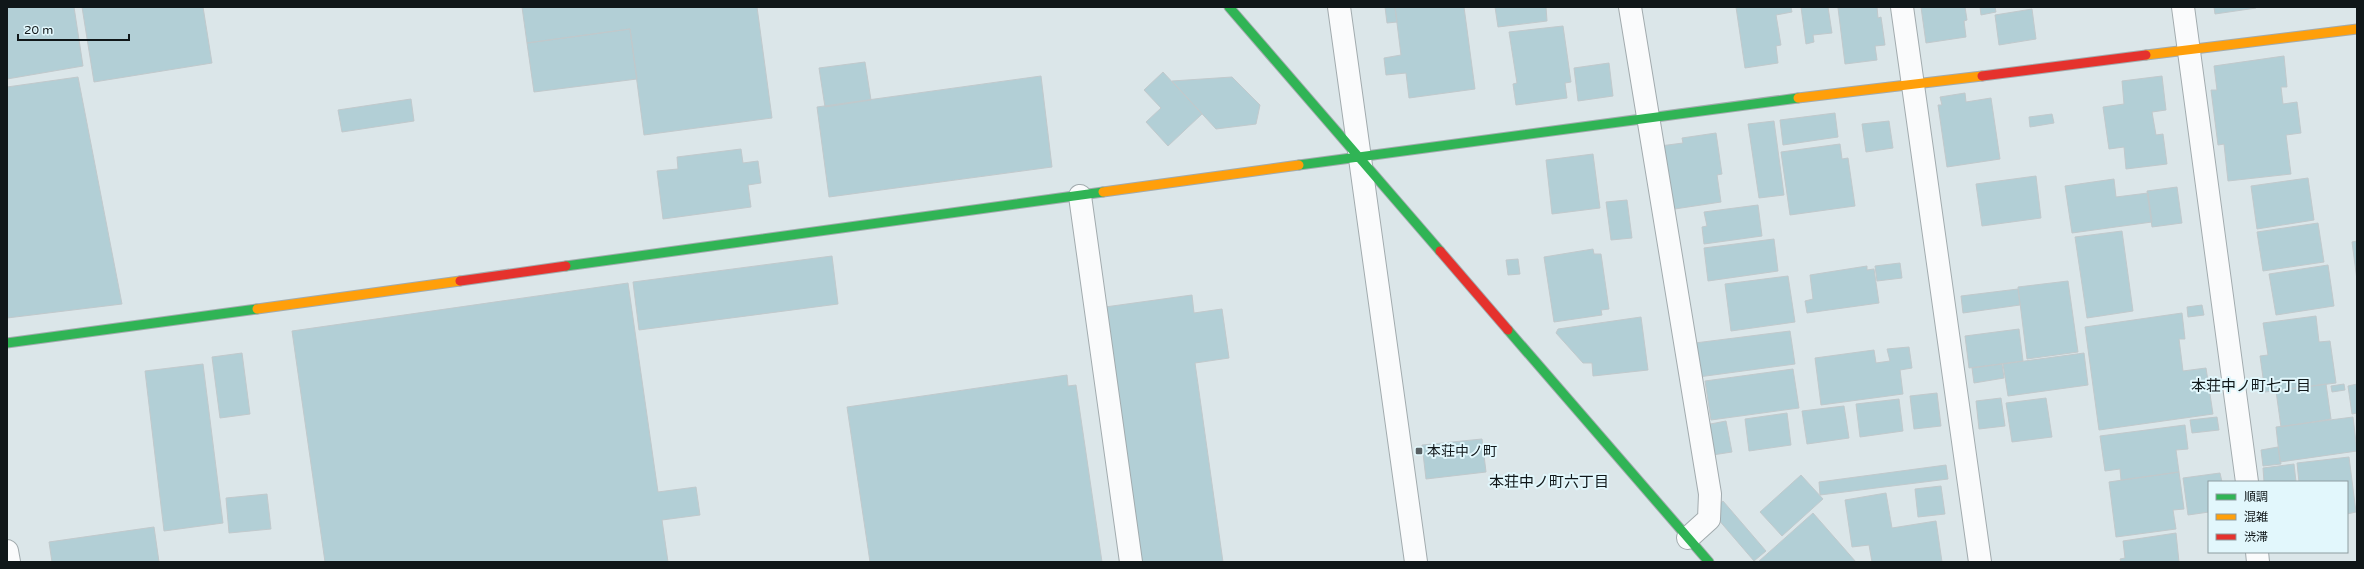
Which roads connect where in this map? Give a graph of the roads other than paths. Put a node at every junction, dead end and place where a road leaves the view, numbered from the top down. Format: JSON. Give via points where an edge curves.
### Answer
{"nodes":[{"id":1,"x":1229,"y":7,"type":"edge"},
{"id":2,"x":1339,"y":7,"type":"edge"},
{"id":3,"x":1630,"y":7,"type":"edge"},
{"id":4,"x":1902,"y":7,"type":"edge"},
{"id":5,"x":2183,"y":7,"type":"edge"},
{"id":6,"x":2357,"y":29,"type":"edge"},
{"id":7,"x":2188,"y":50,"type":"junction"},
{"id":8,"x":1912,"y":84,"type":"junction"},
{"id":9,"x":1647,"y":117,"type":"junction"},
{"id":10,"x":1360,"y":158,"type":"junction"},
{"id":11,"x":1080,"y":196,"type":"junction"},
{"id":12,"x":7,"y":343,"type":"edge"},
{"id":13,"x":2247,"y":481,"type":"edge"},
{"id":14,"x":1688,"y":538,"type":"junction"},
{"id":15,"x":7,"y":551,"type":"edge"},
{"id":16,"x":9,"y":562,"type":"edge"},
{"id":17,"x":1130,"y":562,"type":"edge"},
{"id":18,"x":1416,"y":562,"type":"edge"},
{"id":19,"x":1709,"y":562,"type":"edge"},
{"id":20,"x":1980,"y":562,"type":"edge"}],
"edges":[{"from":1,"to":10,"type":"street"},
{"from":2,"to":10,"type":"street"},
{"from":3,"to":9,"type":"street"},
{"from":4,"to":8,"type":"street"},
{"from":5,"to":7,"type":"street"},
{"from":6,"to":7,"type":"street"},
{"from":7,"to":8,"type":"street"},
{"from":7,"to":13,"type":"street"},
{"from":8,"to":9,"type":"street"},
{"from":8,"to":20,"type":"street"},
{"from":9,"to":10,"type":"street"},
{"from":9,"to":14,"type":"street","via":[[1710,494],[1709,518]]},
{"from":10,"to":11,"type":"street"},
{"from":10,"to":14,"type":"street"},
{"from":10,"to":18,"type":"street"},
{"from":11,"to":12,"type":"street"},
{"from":11,"to":17,"type":"street"},
{"from":14,"to":19,"type":"street"},
{"from":15,"to":16,"type":"street"}]}
